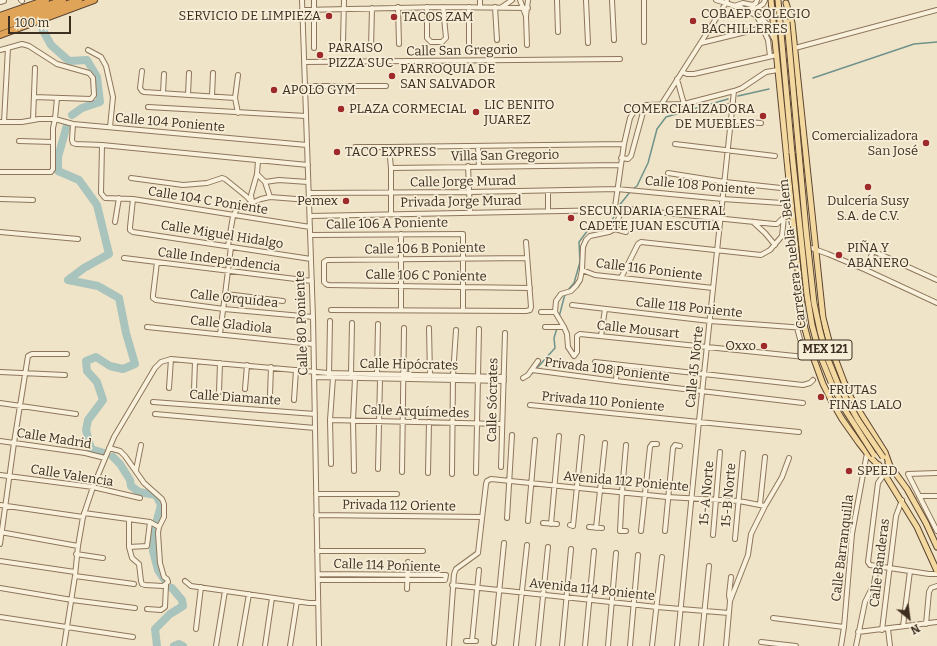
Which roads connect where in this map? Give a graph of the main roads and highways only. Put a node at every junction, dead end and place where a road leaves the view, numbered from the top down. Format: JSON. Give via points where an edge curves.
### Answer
{"nodes":[{"id":1,"x":46,"y":0,"type":"edge"},
{"id":2,"x":63,"y":0,"type":"edge"},
{"id":3,"x":79,"y":0,"type":"edge"},
{"id":4,"x":94,"y":0,"type":"edge"},
{"id":5,"x":771,"y":0,"type":"edge"},
{"id":6,"x":778,"y":0,"type":"edge"},
{"id":7,"x":786,"y":2,"type":"edge"},
{"id":8,"x":0,"y":16,"type":"edge"},
{"id":9,"x":0,"y":22,"type":"edge"},
{"id":10,"x":0,"y":28,"type":"edge"},
{"id":11,"x":0,"y":35,"type":"edge"},
{"id":12,"x":793,"y":224,"type":"junction"},
{"id":13,"x":813,"y":224,"type":"junction"},
{"id":14,"x":798,"y":271,"type":"junction"},
{"id":15,"x":818,"y":271,"type":"junction"},
{"id":16,"x":890,"y":466,"type":"junction"},
{"id":17,"x":880,"y":467,"type":"junction"},
{"id":18,"x":936,"y":540,"type":"edge"},
{"id":19,"x":937,"y":547,"type":"edge"},
{"id":20,"x":937,"y":571,"type":"edge"}],
"edges":[{"from":1,"to":8,"type":"highway"},
{"from":2,"to":9,"type":"highway"},
{"from":3,"to":10,"type":"highway"},
{"from":4,"to":11,"type":"highway"},
{"from":5,"to":12,"type":"main road"},
{"from":6,"to":17,"type":"main road","name":"Carretera Puebla - Belem","number":"MEX 121","bridge":true,"via":[[812,325],[820,355],[833,387]]},
{"from":7,"to":13,"type":"main road","via":[[792,23]]},
{"from":7,"to":16,"type":"main road","name":"Carretera Puebla - Belem","number":"MEX 121","bridge":true,"via":[[814,303],[820,331],[838,384],[858,420]]},
{"from":12,"to":13,"type":"main road","via":[[801,227]]},
{"from":12,"to":14,"type":"main road"},
{"from":13,"to":15,"type":"main road"},
{"from":14,"to":15,"type":"main road","via":[[809,267]]},
{"from":14,"to":17,"type":"main road","via":[[805,328],[823,384],[842,419]]},
{"from":15,"to":16,"type":"main road","via":[[824,318],[837,367],[851,398],[885,452]]},
{"from":16,"to":18,"type":"main road","name":"Carretera Puebla - Belem","number":"MEX 121"},
{"from":17,"to":20,"type":"main road","name":"Carretera Puebla - Belem","number":"MEX 121","via":[[902,499]]},
{"from":18,"to":19,"type":"main road","name":"Carretera Puebla - Belem","number":"MEX 121"}]}
